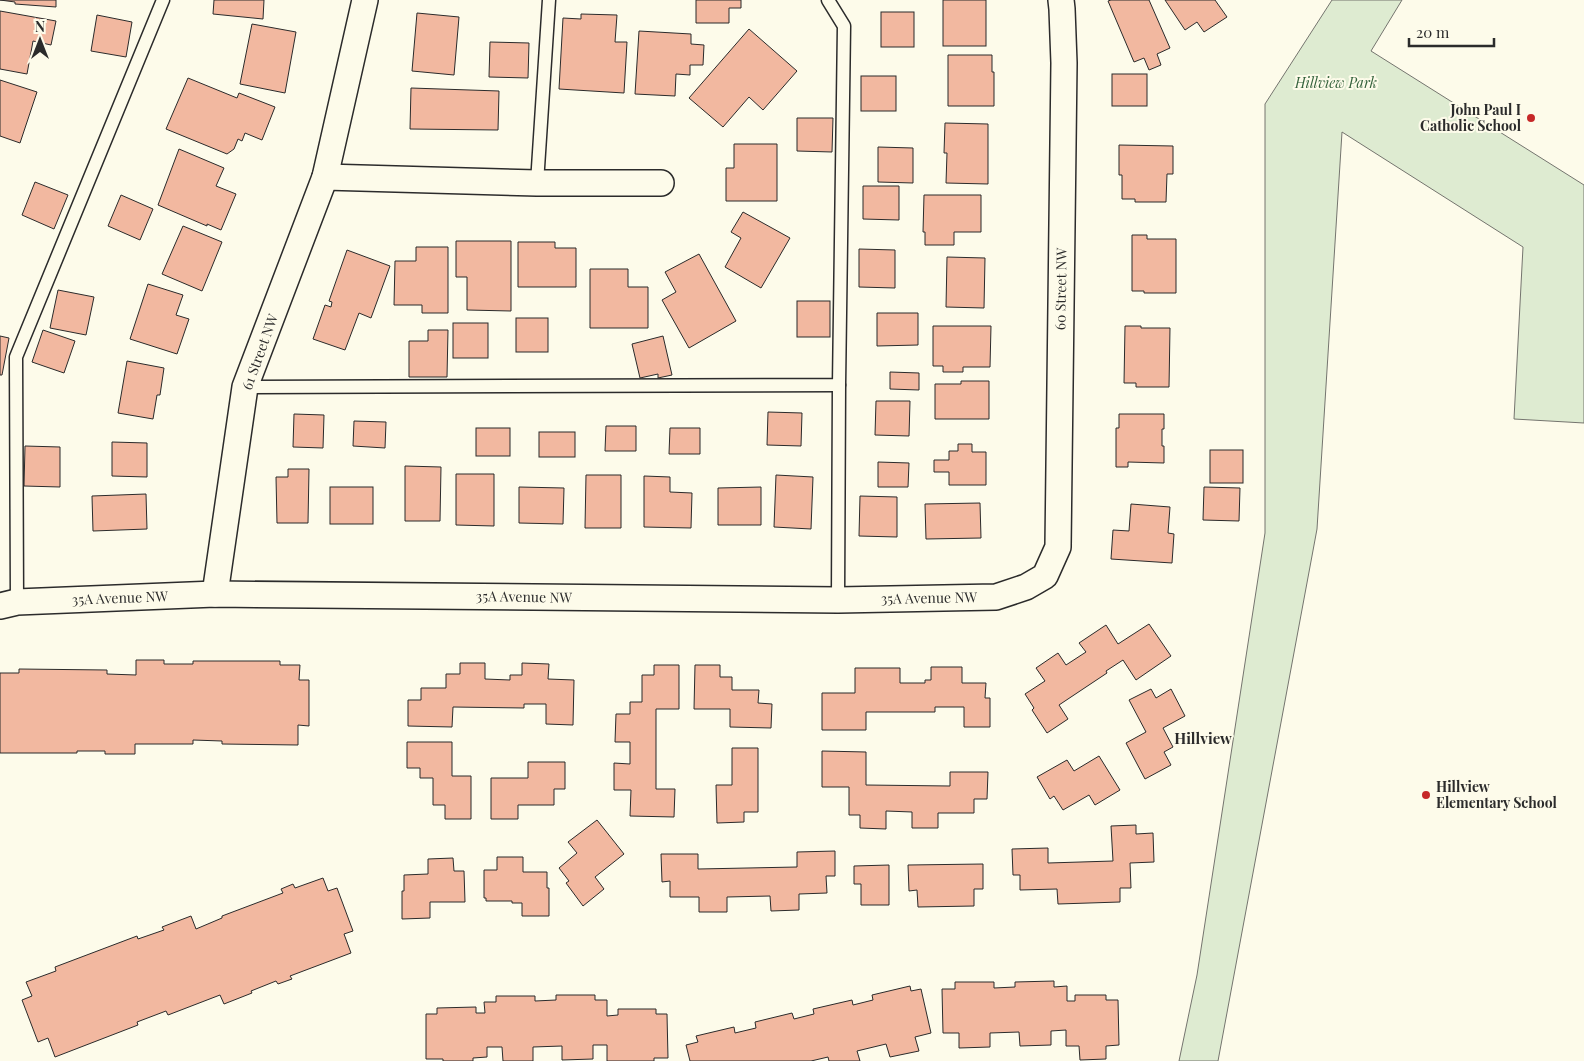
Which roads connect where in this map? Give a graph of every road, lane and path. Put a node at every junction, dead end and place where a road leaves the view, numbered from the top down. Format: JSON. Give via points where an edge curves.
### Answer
{"nodes":[{"id":1,"x":163,"y":0,"type":"edge"},
{"id":2,"x":364,"y":0,"type":"edge"},
{"id":3,"x":549,"y":0,"type":"edge"},
{"id":4,"x":828,"y":0,"type":"edge"},
{"id":5,"x":1061,"y":0,"type":"edge"},
{"id":6,"x":325,"y":177,"type":"junction"},
{"id":7,"x":537,"y":183,"type":"junction"},
{"id":8,"x":661,"y":183,"type":"dead end"},
{"id":9,"x":839,"y":385,"type":"junction"},
{"id":10,"x":245,"y":387,"type":"junction"},
{"id":11,"x":1044,"y":576,"type":"joint"},
{"id":12,"x":215,"y":594,"type":"junction"},
{"id":13,"x":838,"y":600,"type":"junction"},
{"id":14,"x":8,"y":604,"type":"edge"}],
"edges":[{"from":1,"to":14,"type":"lane","via":[[16,357]]},
{"from":2,"to":6,"type":"street","name":"61 Street NW"},
{"from":3,"to":7,"type":"lane"},
{"from":4,"to":9,"type":"lane","via":[[844,26]]},
{"from":5,"to":11,"type":"street","name":"60 Street NW","via":[[1064,63],[1058,547]]},
{"from":6,"to":7,"type":"street"},
{"from":6,"to":10,"type":"street","name":"61 Street NW"},
{"from":7,"to":8,"type":"street"},
{"from":9,"to":10,"type":"lane"},
{"from":9,"to":13,"type":"lane"},
{"from":10,"to":12,"type":"street","name":"61 Street NW"},
{"from":11,"to":13,"type":"street","name":"35A Avenue NW","via":[[1026,587],[996,597]]},
{"from":12,"to":13,"type":"street","name":"35A Avenue NW"},
{"from":12,"to":14,"type":"street","name":"35A Avenue NW"}]}
